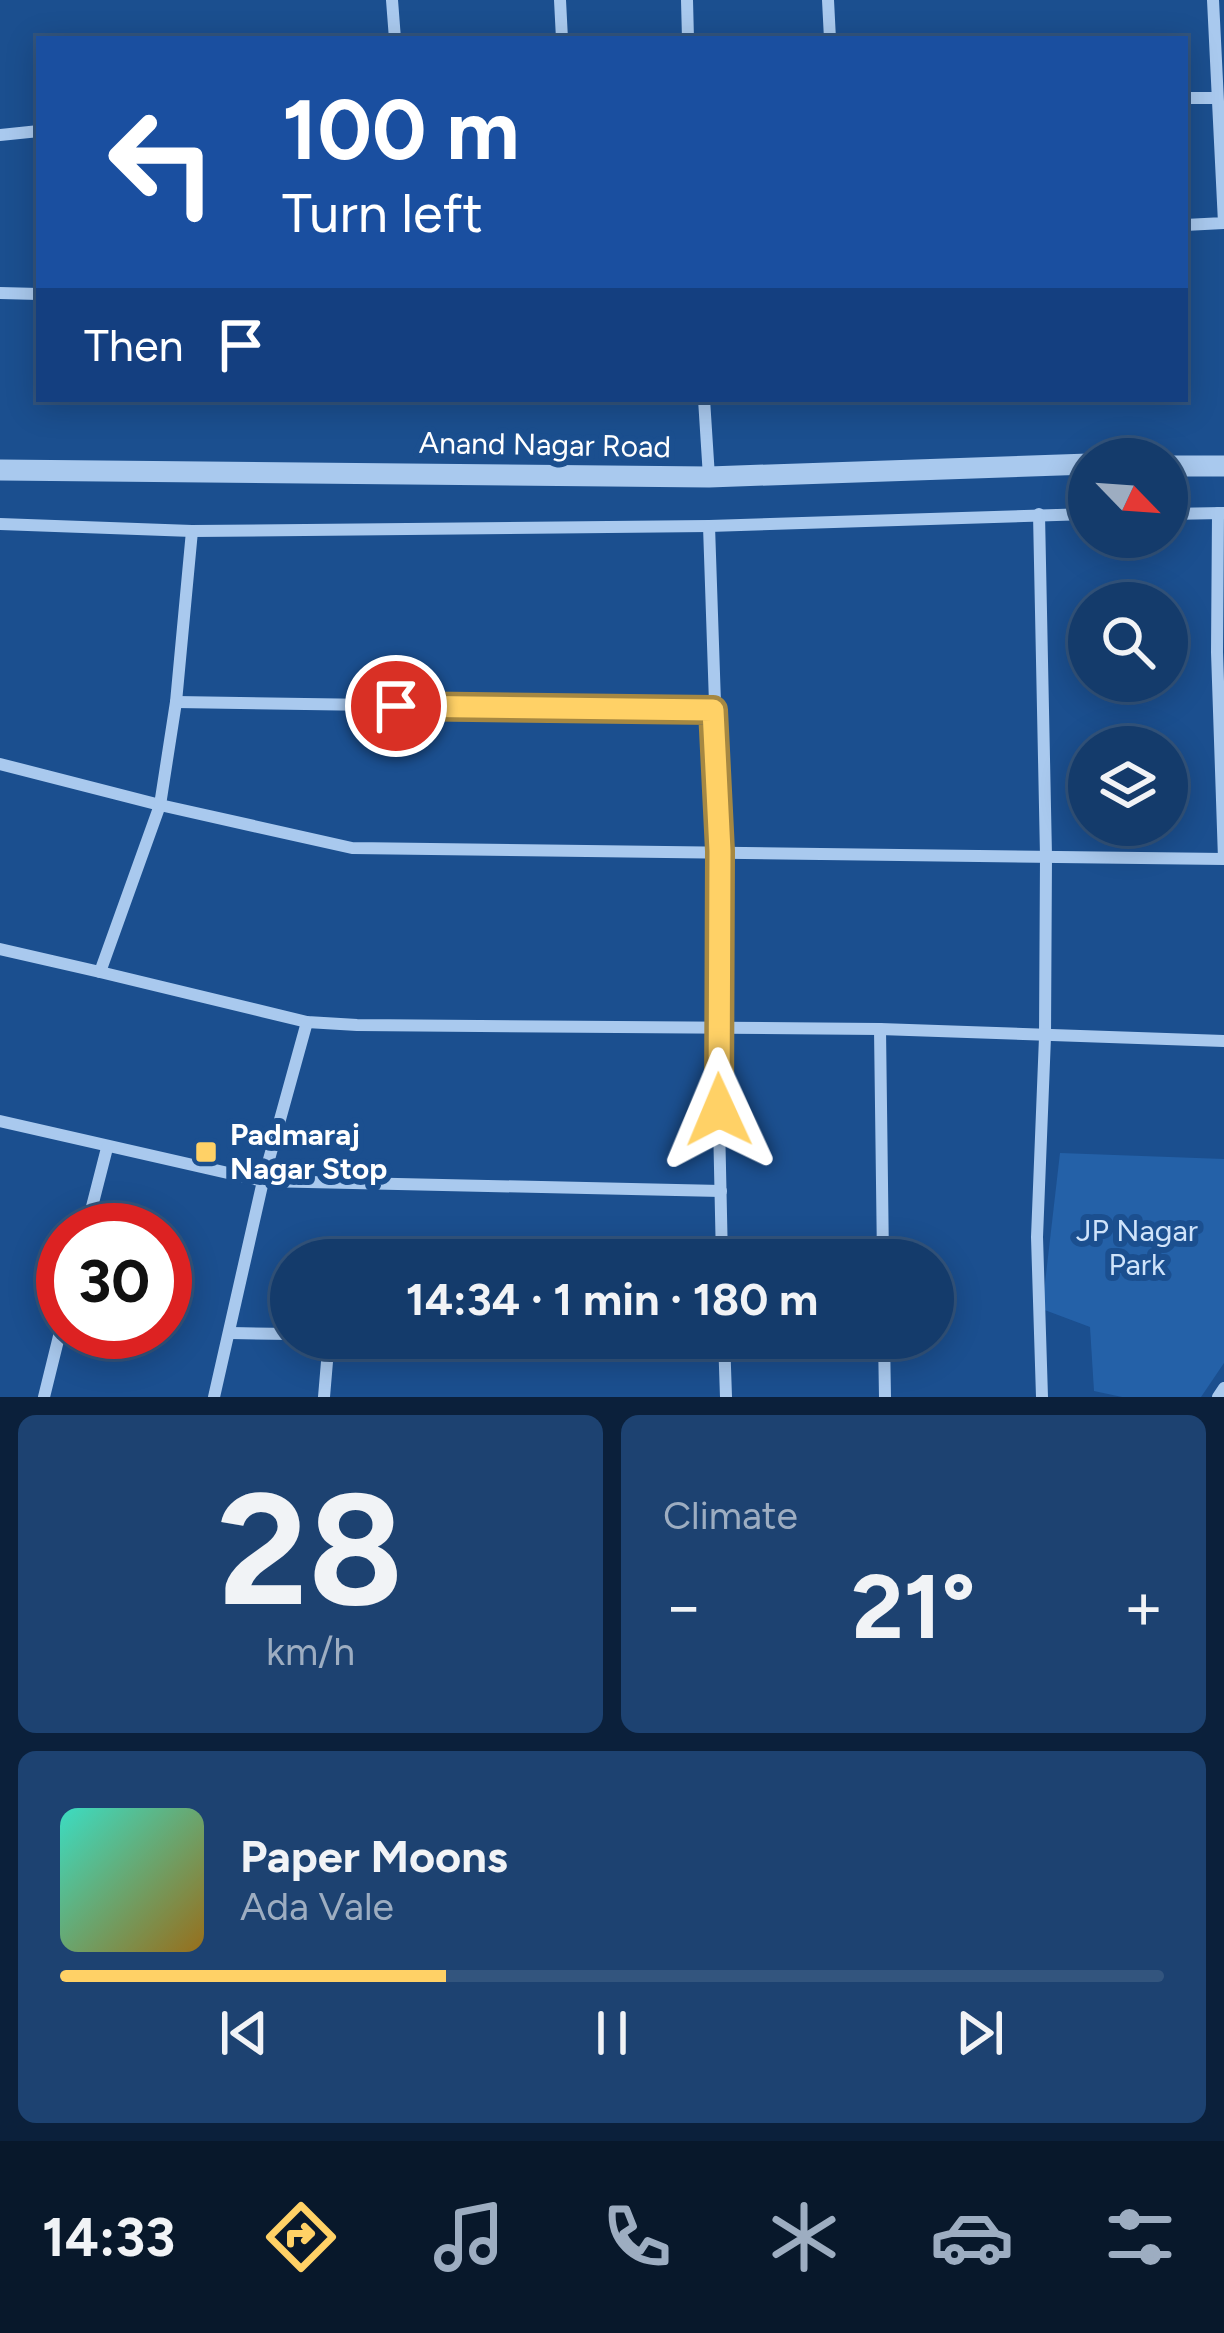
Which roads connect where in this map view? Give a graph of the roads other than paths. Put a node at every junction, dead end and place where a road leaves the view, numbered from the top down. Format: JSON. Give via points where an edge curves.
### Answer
{"nodes":[{"id":1,"x":392,"y":0,"type":"edge"},
{"id":2,"x":560,"y":0,"type":"edge"},
{"id":3,"x":686,"y":0,"type":"edge"},
{"id":4,"x":828,"y":0,"type":"edge"},
{"id":5,"x":1213,"y":0,"type":"edge"},
{"id":6,"x":394,"y":36,"type":"edge"},
{"id":7,"x":562,"y":36,"type":"edge"},
{"id":8,"x":688,"y":36,"type":"edge"},
{"id":9,"x":830,"y":36,"type":"edge"},
{"id":10,"x":1188,"y":98,"type":"edge"},
{"id":11,"x":1216,"y":98,"type":"junction"},
{"id":12,"x":36,"y":131,"type":"edge"},
{"id":13,"x":0,"y":135,"type":"edge"},
{"id":14,"x":1188,"y":225,"type":"edge"},
{"id":15,"x":0,"y":292,"type":"edge"},
{"id":16,"x":36,"y":294,"type":"edge"},
{"id":17,"x":704,"y":402,"type":"edge"},
{"id":18,"x":1068,"y":465,"type":"edge"},
{"id":19,"x":1188,"y":466,"type":"edge"},
{"id":20,"x":1224,"y":466,"type":"edge"},
{"id":21,"x":0,"y":470,"type":"edge"},
{"id":22,"x":709,"y":477,"type":"junction"},
{"id":23,"x":1221,"y":513,"type":"edge"},
{"id":24,"x":1040,"y":514,"type":"junction"},
{"id":25,"x":1068,"y":514,"type":"edge"},
{"id":26,"x":1188,"y":514,"type":"edge"},
{"id":27,"x":0,"y":524,"type":"edge"},
{"id":28,"x":709,"y":526,"type":"junction"},
{"id":29,"x":192,"y":531,"type":"junction"},
{"id":30,"x":176,"y":702,"type":"junction"},
{"id":31,"x":713,"y":710,"type":"junction"},
{"id":32,"x":0,"y":764,"type":"edge"},
{"id":33,"x":160,"y":806,"type":"junction"},
{"id":34,"x":720,"y":851,"type":"junction"},
{"id":35,"x":1046,"y":856,"type":"junction"},
{"id":36,"x":1224,"y":859,"type":"edge"},
{"id":37,"x":0,"y":949,"type":"edge"},
{"id":38,"x":100,"y":972,"type":"junction"},
{"id":39,"x":307,"y":1022,"type":"junction"},
{"id":40,"x":880,"y":1029,"type":"junction"},
{"id":41,"x":717,"y":1030,"type":"junction"},
{"id":42,"x":1045,"y":1037,"type":"junction"},
{"id":43,"x":1224,"y":1041,"type":"edge"},
{"id":44,"x":0,"y":1121,"type":"edge"},
{"id":45,"x":107,"y":1148,"type":"junction"},
{"id":46,"x":263,"y":1181,"type":"junction"},
{"id":47,"x":721,"y":1191,"type":"junction"},
{"id":48,"x":93,"y":1203,"type":"edge"},
{"id":49,"x":722,"y":1239,"type":"edge"},
{"id":50,"x":883,"y":1239,"type":"edge"},
{"id":51,"x":231,"y":1333,"type":"junction"},
{"id":52,"x":270,"y":1334,"type":"edge"},
{"id":53,"x":54,"y":1359,"type":"edge"},
{"id":54,"x":327,"y":1359,"type":"edge"},
{"id":55,"x":724,"y":1359,"type":"edge"},
{"id":56,"x":884,"y":1359,"type":"edge"},
{"id":57,"x":1224,"y":1388,"type":"edge"},
{"id":58,"x":44,"y":1397,"type":"edge"},
{"id":59,"x":214,"y":1397,"type":"edge"},
{"id":60,"x":324,"y":1397,"type":"edge"},
{"id":61,"x":725,"y":1397,"type":"edge"},
{"id":62,"x":885,"y":1397,"type":"edge"},
{"id":63,"x":1042,"y":1397,"type":"edge"},
{"id":64,"x":1218,"y":1397,"type":"edge"}],
"edges":[{"from":1,"to":6,"type":"street"},
{"from":2,"to":7,"type":"street"},
{"from":3,"to":8,"type":"street"},
{"from":4,"to":9,"type":"street"},
{"from":5,"to":11,"type":"street"},
{"from":10,"to":11,"type":"street"},
{"from":11,"to":14,"type":"street","via":[[1224,223]]},
{"from":12,"to":13,"type":"street"},
{"from":15,"to":16,"type":"street"},
{"from":17,"to":22,"type":"street"},
{"from":18,"to":22,"type":"street","name":"Anand Nagar Road"},
{"from":19,"to":20,"type":"street"},
{"from":21,"to":22,"type":"street","name":"Anand Nagar Road"},
{"from":23,"to":26,"type":"street"},
{"from":23,"to":36,"type":"street","via":[[1216,652]]},
{"from":24,"to":25,"type":"street"},
{"from":24,"to":28,"type":"street"},
{"from":24,"to":35,"type":"street"},
{"from":27,"to":29,"type":"street"},
{"from":28,"to":29,"type":"street"},
{"from":28,"to":31,"type":"street"},
{"from":29,"to":30,"type":"street"},
{"from":30,"to":31,"type":"street"},
{"from":30,"to":33,"type":"street"},
{"from":31,"to":34,"type":"street"},
{"from":32,"to":33,"type":"street"},
{"from":33,"to":34,"type":"street","via":[[352,848]]},
{"from":33,"to":38,"type":"street"},
{"from":34,"to":35,"type":"street"},
{"from":34,"to":41,"type":"street"},
{"from":35,"to":36,"type":"street"},
{"from":35,"to":42,"type":"street"},
{"from":37,"to":38,"type":"street"},
{"from":38,"to":39,"type":"street"},
{"from":39,"to":41,"type":"street"},
{"from":39,"to":46,"type":"street"},
{"from":40,"to":41,"type":"street"},
{"from":40,"to":42,"type":"street"},
{"from":40,"to":50,"type":"street"},
{"from":41,"to":47,"type":"street"},
{"from":42,"to":43,"type":"street"},
{"from":42,"to":63,"type":"street","via":[[1037,1237]]},
{"from":44,"to":45,"type":"street"},
{"from":45,"to":46,"type":"street"},
{"from":45,"to":48,"type":"street"},
{"from":46,"to":47,"type":"street"},
{"from":46,"to":51,"type":"street"},
{"from":47,"to":49,"type":"street"},
{"from":51,"to":52,"type":"street"},
{"from":51,"to":59,"type":"street"},
{"from":53,"to":58,"type":"street"},
{"from":54,"to":60,"type":"street"},
{"from":55,"to":61,"type":"street"},
{"from":56,"to":62,"type":"street"},
{"from":57,"to":64,"type":"street"}]}
